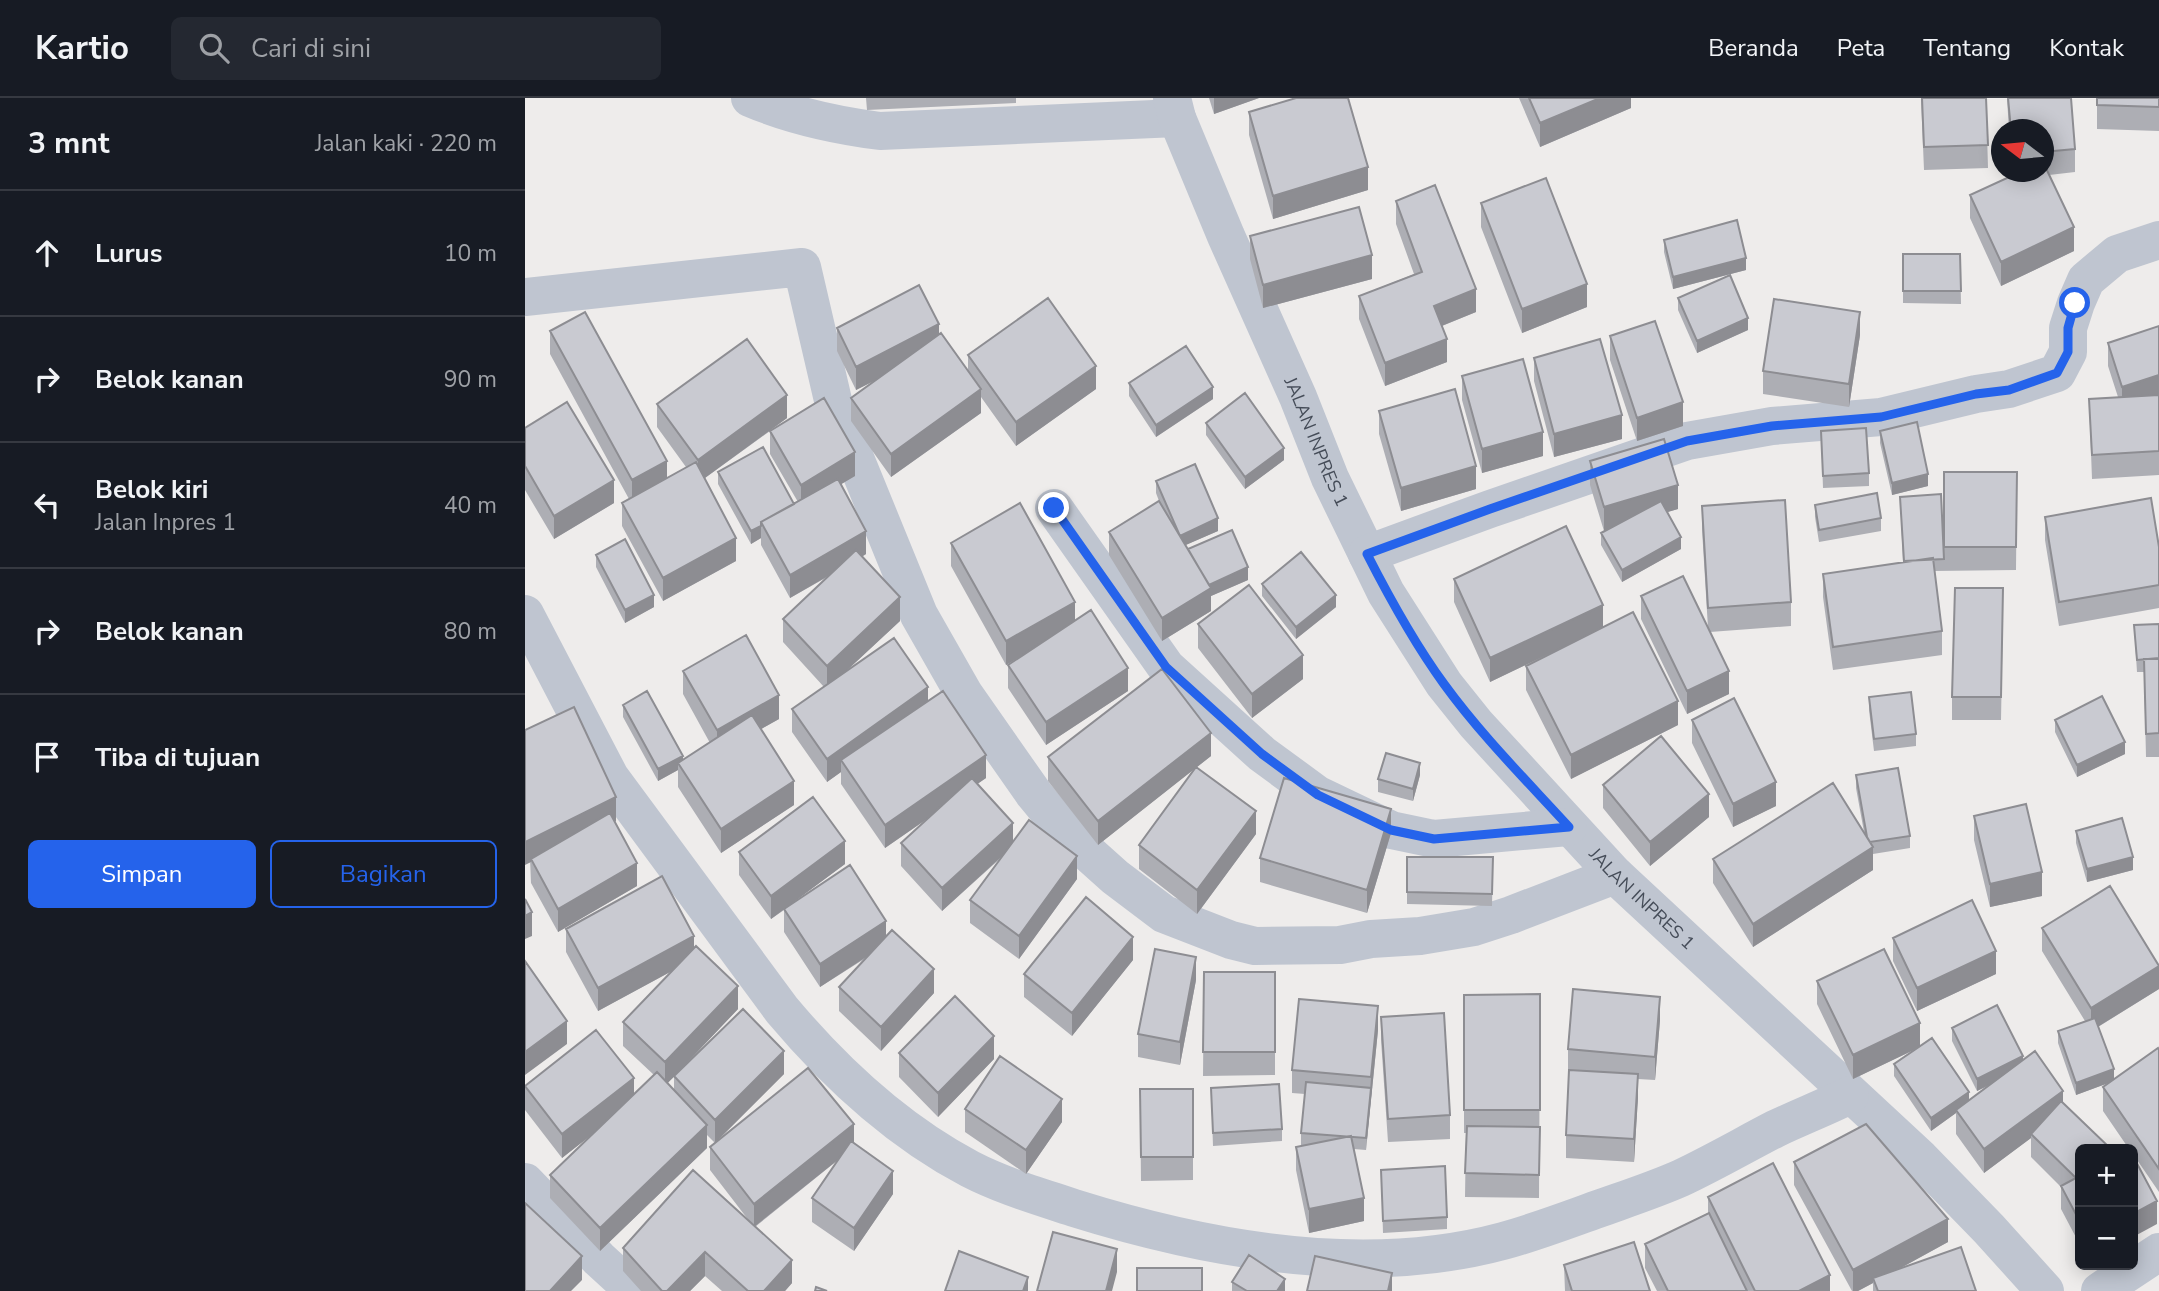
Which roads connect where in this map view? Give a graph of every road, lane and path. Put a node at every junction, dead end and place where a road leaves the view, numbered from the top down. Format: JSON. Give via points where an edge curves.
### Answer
{"nodes":[{"id":1,"x":750,"y":98,"type":"edge"},
{"id":2,"x":1175,"y":108,"type":"edge"},
{"id":3,"x":2159,"y":240,"type":"edge"},
{"id":4,"x":525,"y":297,"type":"edge"},
{"id":5,"x":1054,"y":508,"type":"dead end"},
{"id":6,"x":1367,"y":554,"type":"junction"},
{"id":7,"x":525,"y":614,"type":"edge"},
{"id":8,"x":1569,"y":827,"type":"junction"},
{"id":9,"x":1615,"y":875,"type":"junction"},
{"id":10,"x":1850,"y":1095,"type":"junction"},
{"id":11,"x":525,"y":1182,"type":"edge"},
{"id":12,"x":2159,"y":1252,"type":"edge"},
{"id":13,"x":634,"y":1291,"type":"edge"},
{"id":14,"x":2045,"y":1291,"type":"edge"},
{"id":15,"x":2100,"y":1291,"type":"edge"}],
"edges":[{"from":1,"to":2,"type":"street","via":[[796,115],[880,131]]},
{"from":2,"to":6,"type":"street","name":"JALAN INPRES 1","via":[[1330,478]]},
{"from":3,"to":6,"type":"street","via":[[2117,254],[2086,280],[2068,328],[2068,352],[2057,373],[2009,390],[1881,417],[1772,426],[1687,441]]},
{"from":4,"to":9,"type":"street","via":[[802,267],[835,409],[919,615],[964,694],[1058,824],[1115,877],[1164,914],[1255,946],[1340,945],[1474,927]]},
{"from":5,"to":8,"type":"street","via":[[1166,667],[1262,754],[1318,795],[1391,830],[1434,839]]},
{"from":6,"to":8,"type":"street","name":"JALAN INPRES 1","via":[[1410,634],[1444,684]]},
{"from":7,"to":10,"type":"street","via":[[610,777],[782,1010],[857,1090],[893,1120],[969,1169],[1014,1189],[1183,1237],[1313,1256],[1387,1259],[1462,1250],[1554,1225],[1681,1178]]},
{"from":8,"to":9,"type":"street","name":"JALAN INPRES 1"},
{"from":9,"to":10,"type":"street","name":"JALAN INPRES 1"},
{"from":10,"to":14,"type":"street","name":"JALAN INPRES 1","via":[[1920,1158]]},
{"from":11,"to":13,"type":"street"},
{"from":12,"to":15,"type":"street"}]}
